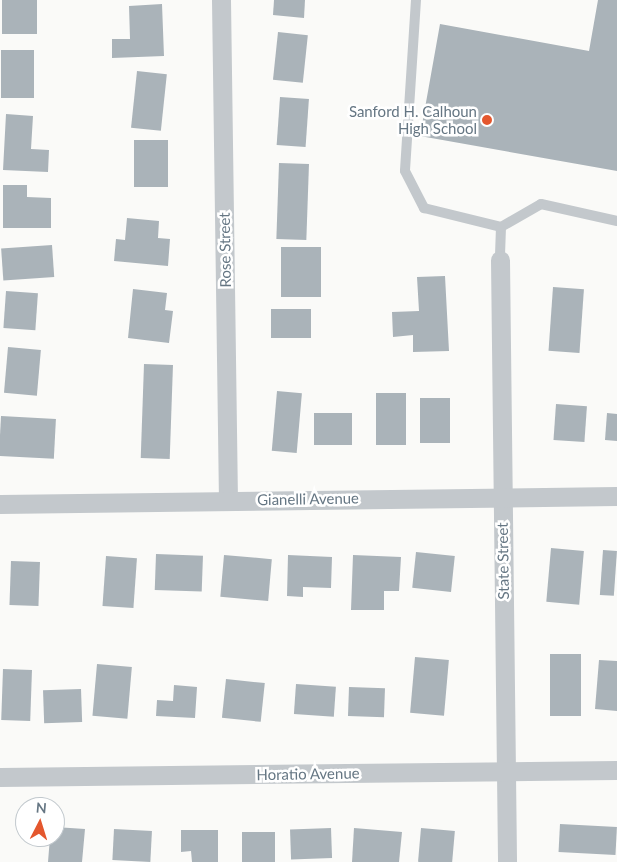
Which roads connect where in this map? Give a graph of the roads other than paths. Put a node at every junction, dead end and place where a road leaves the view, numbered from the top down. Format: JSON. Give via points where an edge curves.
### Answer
{"nodes":[{"id":1,"x":221,"y":0,"type":"edge"},
{"id":2,"x":416,"y":0,"type":"edge"},
{"id":3,"x":617,"y":220,"type":"edge"},
{"id":4,"x":501,"y":227,"type":"junction"},
{"id":5,"x":500,"y":260,"type":"joint"},
{"id":6,"x":617,"y":496,"type":"edge"},
{"id":7,"x":502,"y":497,"type":"junction"},
{"id":8,"x":228,"y":500,"type":"junction"},
{"id":9,"x":0,"y":504,"type":"edge"},
{"id":10,"x":617,"y":770,"type":"edge"},
{"id":11,"x":505,"y":771,"type":"junction"},
{"id":12,"x":0,"y":777,"type":"edge"},
{"id":13,"x":507,"y":862,"type":"edge"}],
"edges":[{"from":1,"to":8,"type":"street","name":"Rose Street"},
{"from":2,"to":4,"type":"lane","via":[[405,171],[424,208]]},
{"from":3,"to":4,"type":"lane","via":[[541,204]]},
{"from":4,"to":5,"type":"lane"},
{"from":5,"to":7,"type":"street","name":"State Street"},
{"from":6,"to":7,"type":"street","name":"Gianelli Avenue"},
{"from":7,"to":8,"type":"street","name":"Gianelli Avenue"},
{"from":7,"to":11,"type":"street","name":"State Street"},
{"from":8,"to":9,"type":"street","name":"Gianelli Avenue"},
{"from":10,"to":11,"type":"street","name":"Horatio Avenue"},
{"from":11,"to":12,"type":"street","name":"Horatio Avenue"},
{"from":11,"to":13,"type":"street","name":"State Street"}]}
